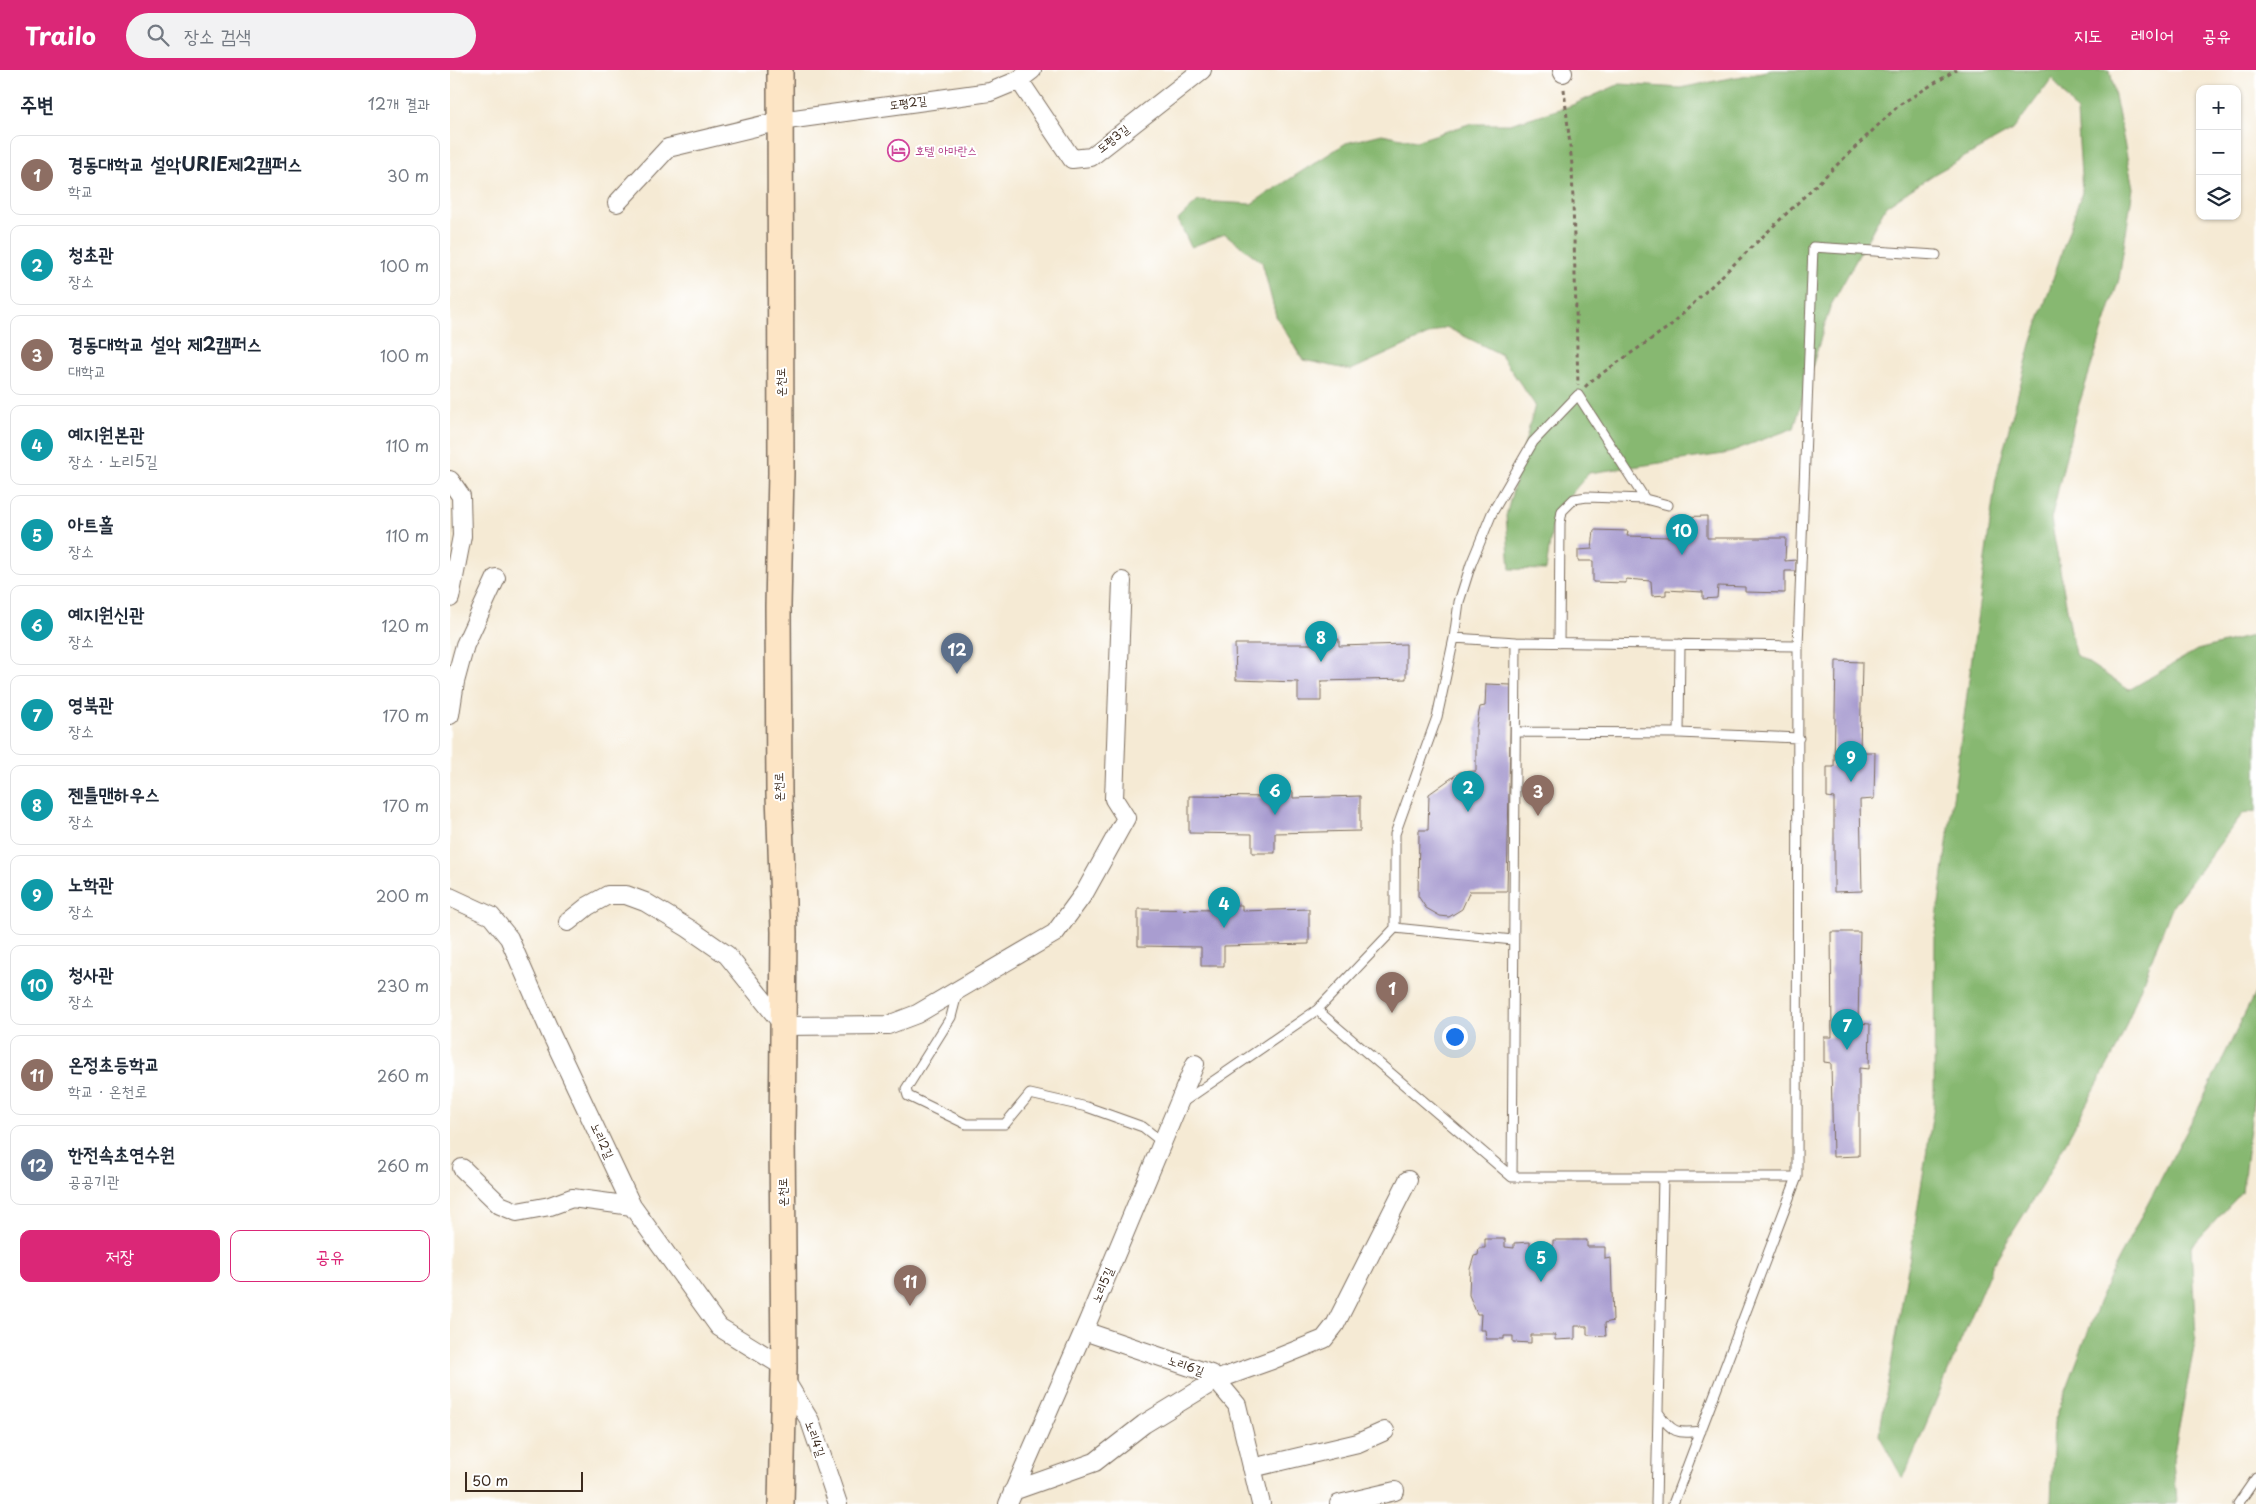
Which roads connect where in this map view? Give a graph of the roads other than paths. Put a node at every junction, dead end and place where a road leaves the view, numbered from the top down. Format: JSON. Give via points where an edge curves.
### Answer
{"nodes":[{"id":1,"x":780,"y":70,"type":"edge"},
{"id":2,"x":1202,"y":70,"type":"edge"},
{"id":3,"x":1025,"y":75,"type":"edge"},
{"id":4,"x":780,"y":121,"type":"junction"},
{"id":5,"x":618,"y":203,"type":"dead end"},
{"id":6,"x":1936,"y":255,"type":"dead end"},
{"id":7,"x":450,"y":480,"type":"edge"},
{"id":8,"x":1645,"y":498,"type":"junction"},
{"id":9,"x":1668,"y":505,"type":"dead end"},
{"id":10,"x":496,"y":578,"type":"dead end"},
{"id":11,"x":1122,"y":581,"type":"dead end"},
{"id":12,"x":450,"y":598,"type":"edge"},
{"id":13,"x":1454,"y":638,"type":"junction"},
{"id":14,"x":1516,"y":642,"type":"junction"},
{"id":15,"x":1559,"y":643,"type":"junction"},
{"id":16,"x":1680,"y":644,"type":"junction"},
{"id":17,"x":1798,"y":646,"type":"junction"},
{"id":18,"x":450,"y":647,"type":"edge"},
{"id":19,"x":459,"y":664,"type":"junction"},
{"id":20,"x":450,"y":715,"type":"edge"},
{"id":21,"x":1516,"y":732,"type":"junction"},
{"id":22,"x":1678,"y":733,"type":"junction"},
{"id":23,"x":1799,"y":738,"type":"junction"},
{"id":24,"x":450,"y":897,"type":"edge"},
{"id":25,"x":568,"y":922,"type":"dead end"},
{"id":26,"x":1394,"y":928,"type":"junction"},
{"id":27,"x":1513,"y":940,"type":"junction"},
{"id":28,"x":959,"y":989,"type":"junction"},
{"id":29,"x":1317,"y":1010,"type":"junction"},
{"id":30,"x":784,"y":1026,"type":"junction"},
{"id":31,"x":1195,"y":1064,"type":"dead end"},
{"id":32,"x":1178,"y":1105,"type":"junction"},
{"id":33,"x":1162,"y":1142,"type":"junction"},
{"id":34,"x":462,"y":1168,"type":"dead end"},
{"id":35,"x":1512,"y":1177,"type":"junction"},
{"id":36,"x":1663,"y":1177,"type":"junction"},
{"id":37,"x":1797,"y":1178,"type":"junction"},
{"id":38,"x":1408,"y":1180,"type":"dead end"},
{"id":39,"x":632,"y":1206,"type":"junction"},
{"id":40,"x":1084,"y":1331,"type":"junction"},
{"id":41,"x":784,"y":1372,"type":"junction"},
{"id":42,"x":1216,"y":1380,"type":"junction"},
{"id":43,"x":1658,"y":1412,"type":"junction"},
{"id":44,"x":1701,"y":1431,"type":"junction"},
{"id":45,"x":1385,"y":1432,"type":"dead end"},
{"id":46,"x":1252,"y":1468,"type":"junction"},
{"id":47,"x":2256,"y":1478,"type":"edge"},
{"id":48,"x":1395,"y":1491,"type":"dead end"},
{"id":49,"x":1011,"y":1498,"type":"edge"},
{"id":50,"x":781,"y":1504,"type":"edge"},
{"id":51,"x":838,"y":1504,"type":"edge"},
{"id":52,"x":1261,"y":1504,"type":"edge"},
{"id":53,"x":1339,"y":1504,"type":"edge"},
{"id":54,"x":1656,"y":1504,"type":"edge"},
{"id":55,"x":1673,"y":1504,"type":"edge"},
{"id":56,"x":2238,"y":1504,"type":"edge"}],
"edges":[{"from":1,"to":4,"type":"street","name":"온천로"},
{"from":2,"to":3,"type":"street","name":"도평3길","via":[[1091,156],[1072,159]]},
{"from":3,"to":4,"type":"street","name":"도평2길","via":[[990,92]]},
{"from":4,"to":5,"type":"street","name":"도평2길","via":[[668,148]]},
{"from":4,"to":30,"type":"street","name":"온천로","via":[[778,606]]},
{"from":6,"to":17,"type":"lane","via":[[1813,247]]},
{"from":7,"to":12,"type":"street","via":[[461,496],[462,536]]},
{"from":8,"to":9,"type":"lane"},
{"from":8,"to":13,"type":"lane","via":[[1578,395],[1533,442],[1492,513],[1459,602]]},
{"from":8,"to":15,"type":"lane","via":[[1574,499],[1562,511]]},
{"from":10,"to":19,"type":"street","via":[[464,644]]},
{"from":11,"to":28,"type":"street","via":[[1114,799],[1126,818],[1085,892],[1055,933]]},
{"from":13,"to":14,"type":"lane"},
{"from":13,"to":26,"type":"lane","via":[[1437,717],[1395,834]]},
{"from":14,"to":15,"type":"lane"},
{"from":14,"to":21,"type":"lane"},
{"from":15,"to":16,"type":"lane"},
{"from":16,"to":17,"type":"lane"},
{"from":16,"to":22,"type":"lane"},
{"from":17,"to":23,"type":"lane"},
{"from":18,"to":19,"type":"street"},
{"from":19,"to":20,"type":"street"},
{"from":21,"to":22,"type":"lane"},
{"from":21,"to":27,"type":"lane"},
{"from":22,"to":23,"type":"lane"},
{"from":23,"to":37,"type":"lane"},
{"from":24,"to":39,"type":"street","name":"노리2길","via":[[491,916],[509,938]]},
{"from":25,"to":30,"type":"street","via":[[608,895],[626,895],[645,902],[727,955]]},
{"from":26,"to":27,"type":"lane"},
{"from":26,"to":29,"type":"lane"},
{"from":27,"to":35,"type":"lane"},
{"from":28,"to":30,"type":"street","via":[[917,1014],[888,1025]]},
{"from":28,"to":33,"type":"lane","via":[[951,1017],[906,1089],[908,1096],[966,1124],[1005,1124],[1030,1094],[1086,1107],[1143,1127]]},
{"from":29,"to":32,"type":"lane"},
{"from":29,"to":35,"type":"lane"},
{"from":30,"to":41,"type":"street","name":"온천로"},
{"from":31,"to":32,"type":"street","name":"노리5길"},
{"from":32,"to":33,"type":"street","name":"노리5길"},
{"from":33,"to":40,"type":"street","name":"노리5길"},
{"from":34,"to":39,"type":"street","via":[[500,1205],[517,1212],[572,1198]]},
{"from":35,"to":36,"type":"lane"},
{"from":36,"to":37,"type":"lane"},
{"from":36,"to":43,"type":"lane"},
{"from":37,"to":44,"type":"lane"},
{"from":38,"to":42,"type":"street","via":[[1335,1326],[1324,1339]]},
{"from":39,"to":41,"type":"street","name":"노리2길","via":[[719,1327]]},
{"from":40,"to":42,"type":"street","name":"노리6길","via":[[1211,1374]]},
{"from":40,"to":49,"type":"street","name":"노리5길"},
{"from":41,"to":50,"type":"street","name":"온천로"},
{"from":41,"to":51,"type":"street","name":"노리4길","via":[[810,1421]]},
{"from":42,"to":46,"type":"street","name":"노리6길","via":[[1236,1405]]},
{"from":42,"to":49,"type":"street","via":[[1144,1424],[1096,1462]]},
{"from":43,"to":44,"type":"lane","via":[[1675,1432]]},
{"from":43,"to":54,"type":"lane"},
{"from":44,"to":55,"type":"lane"},
{"from":45,"to":46,"type":"street","via":[[1358,1443]]},
{"from":46,"to":52,"type":"street","name":"노리6길"},
{"from":47,"to":56,"type":"lane"},
{"from":48,"to":53,"type":"street"}]}
